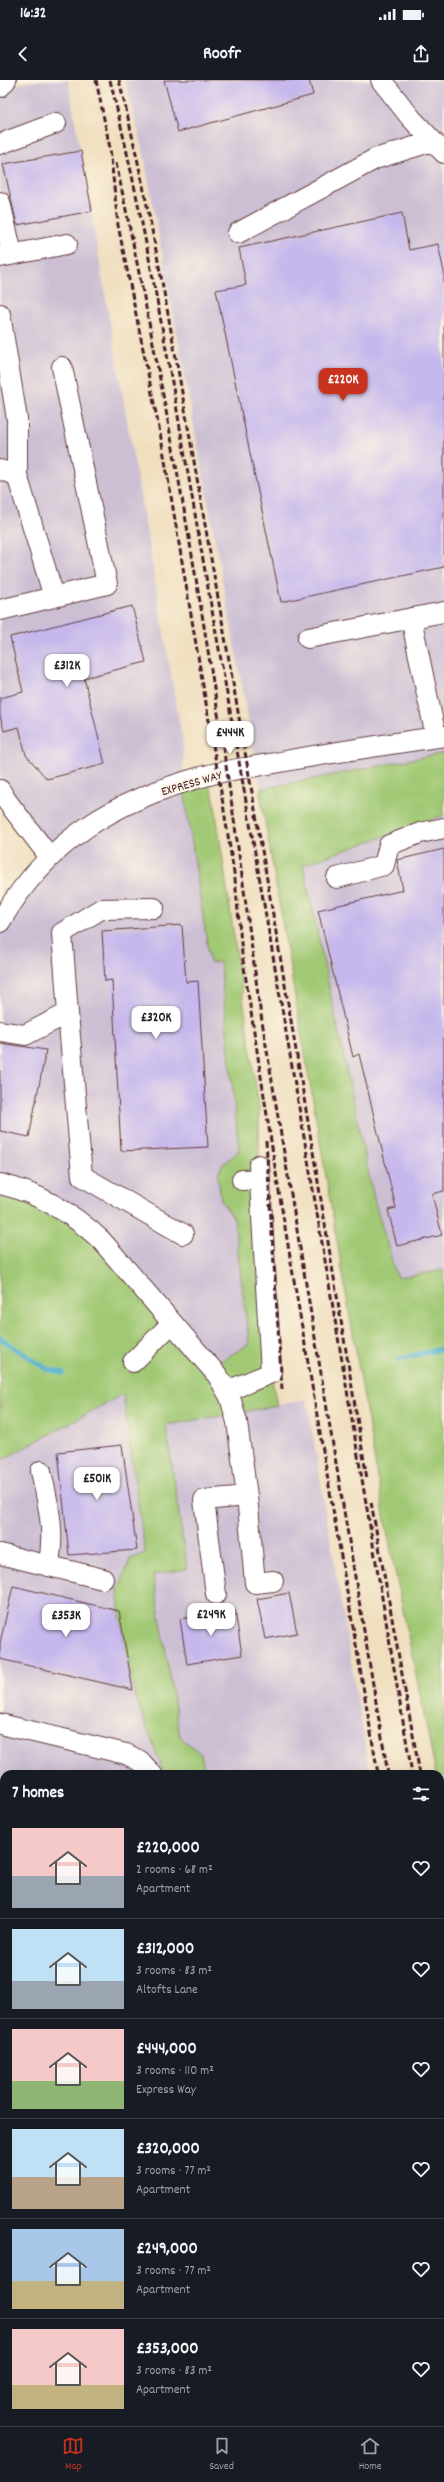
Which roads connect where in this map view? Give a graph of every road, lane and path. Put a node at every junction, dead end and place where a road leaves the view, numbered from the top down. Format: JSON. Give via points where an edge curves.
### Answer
{"nodes":[{"id":1,"x":6,"y":80,"type":"edge"},
{"id":2,"x":381,"y":80,"type":"edge"},
{"id":3,"x":0,"y":87,"type":"edge"},
{"id":4,"x":56,"y":122,"type":"dead end"},
{"id":5,"x":0,"y":144,"type":"edge"},
{"id":6,"x":438,"y":147,"type":"edge"},
{"id":7,"x":0,"y":202,"type":"edge"},
{"id":8,"x":238,"y":233,"type":"dead end"},
{"id":9,"x":67,"y":244,"type":"dead end"},
{"id":10,"x":6,"y":255,"type":"edge"},
{"id":11,"x":0,"y":314,"type":"edge"},
{"id":12,"x":62,"y":367,"type":"dead end"},
{"id":13,"x":9,"y":472,"type":"edge"},
{"id":14,"x":54,"y":597,"type":"junction"},
{"id":15,"x":0,"y":610,"type":"edge"},
{"id":16,"x":444,"y":612,"type":"edge"},
{"id":17,"x":411,"y":618,"type":"junction"},
{"id":18,"x":308,"y":638,"type":"dead end"},
{"id":19,"x":440,"y":737,"type":"edge"},
{"id":20,"x":0,"y":790,"type":"edge"},
{"id":21,"x":444,"y":828,"type":"edge"},
{"id":22,"x":49,"y":856,"type":"junction"},
{"id":23,"x":337,"y":878,"type":"dead end"},
{"id":24,"x":154,"y":908,"type":"dead end"},
{"id":25,"x":0,"y":922,"type":"edge"},
{"id":26,"x":68,"y":1013,"type":"junction"},
{"id":27,"x":0,"y":1031,"type":"edge"},
{"id":28,"x":254,"y":1175,"type":"dead end"},
{"id":29,"x":0,"y":1184,"type":"edge"},
{"id":30,"x":182,"y":1234,"type":"dead end"},
{"id":31,"x":172,"y":1323,"type":"junction"},
{"id":32,"x":133,"y":1362,"type":"dead end"},
{"id":33,"x":227,"y":1391,"type":"junction"},
{"id":34,"x":41,"y":1471,"type":"dead end"},
{"id":35,"x":247,"y":1496,"type":"junction"},
{"id":36,"x":0,"y":1554,"type":"edge"},
{"id":37,"x":48,"y":1566,"type":"junction"},
{"id":38,"x":103,"y":1580,"type":"dead end"},
{"id":39,"x":273,"y":1580,"type":"dead end"},
{"id":40,"x":216,"y":1594,"type":"dead end"},
{"id":41,"x":0,"y":1724,"type":"edge"},
{"id":42,"x":148,"y":1770,"type":"edge"}],
"edges":[{"from":1,"to":3,"type":"street"},
{"from":2,"to":6,"type":"street"},
{"from":4,"to":5,"type":"street"},
{"from":6,"to":8,"type":"street","via":[[375,159]]},
{"from":7,"to":10,"type":"street"},
{"from":9,"to":10,"type":"street"},
{"from":11,"to":13,"type":"street","via":[[17,419]]},
{"from":12,"to":14,"type":"street","via":[[107,584]]},
{"from":13,"to":14,"type":"street"},
{"from":14,"to":15,"type":"street"},
{"from":16,"to":17,"type":"street"},
{"from":17,"to":18,"type":"street"},
{"from":17,"to":19,"type":"street"},
{"from":19,"to":22,"type":"street","name":"EXPRESS WAY","via":[[206,775],[112,811],[78,831]]},
{"from":20,"to":22,"type":"street"},
{"from":21,"to":23,"type":"street","via":[[389,844],[384,865]]},
{"from":22,"to":25,"type":"street","name":"EXPRESS WAY","via":[[15,897]]},
{"from":24,"to":26,"type":"street","via":[[101,909],[62,933]]},
{"from":26,"to":27,"type":"street","via":[[25,1035]]},
{"from":26,"to":30,"type":"street","via":[[82,1176]]},
{"from":28,"to":33,"type":"street","via":[[271,1373]]},
{"from":29,"to":31,"type":"street","via":[[43,1198],[83,1224],[101,1240]]},
{"from":31,"to":32,"type":"street"},
{"from":31,"to":33,"type":"street","via":[[218,1376]]},
{"from":33,"to":35,"type":"street","via":[[237,1422]]},
{"from":34,"to":37,"type":"street","via":[[52,1525],[52,1550]]},
{"from":35,"to":39,"type":"street","via":[[255,1583]]},
{"from":35,"to":40,"type":"street","via":[[204,1500]]},
{"from":36,"to":37,"type":"street"},
{"from":37,"to":38,"type":"street"},
{"from":41,"to":42,"type":"street","via":[[126,1754],[140,1761]]}]}
